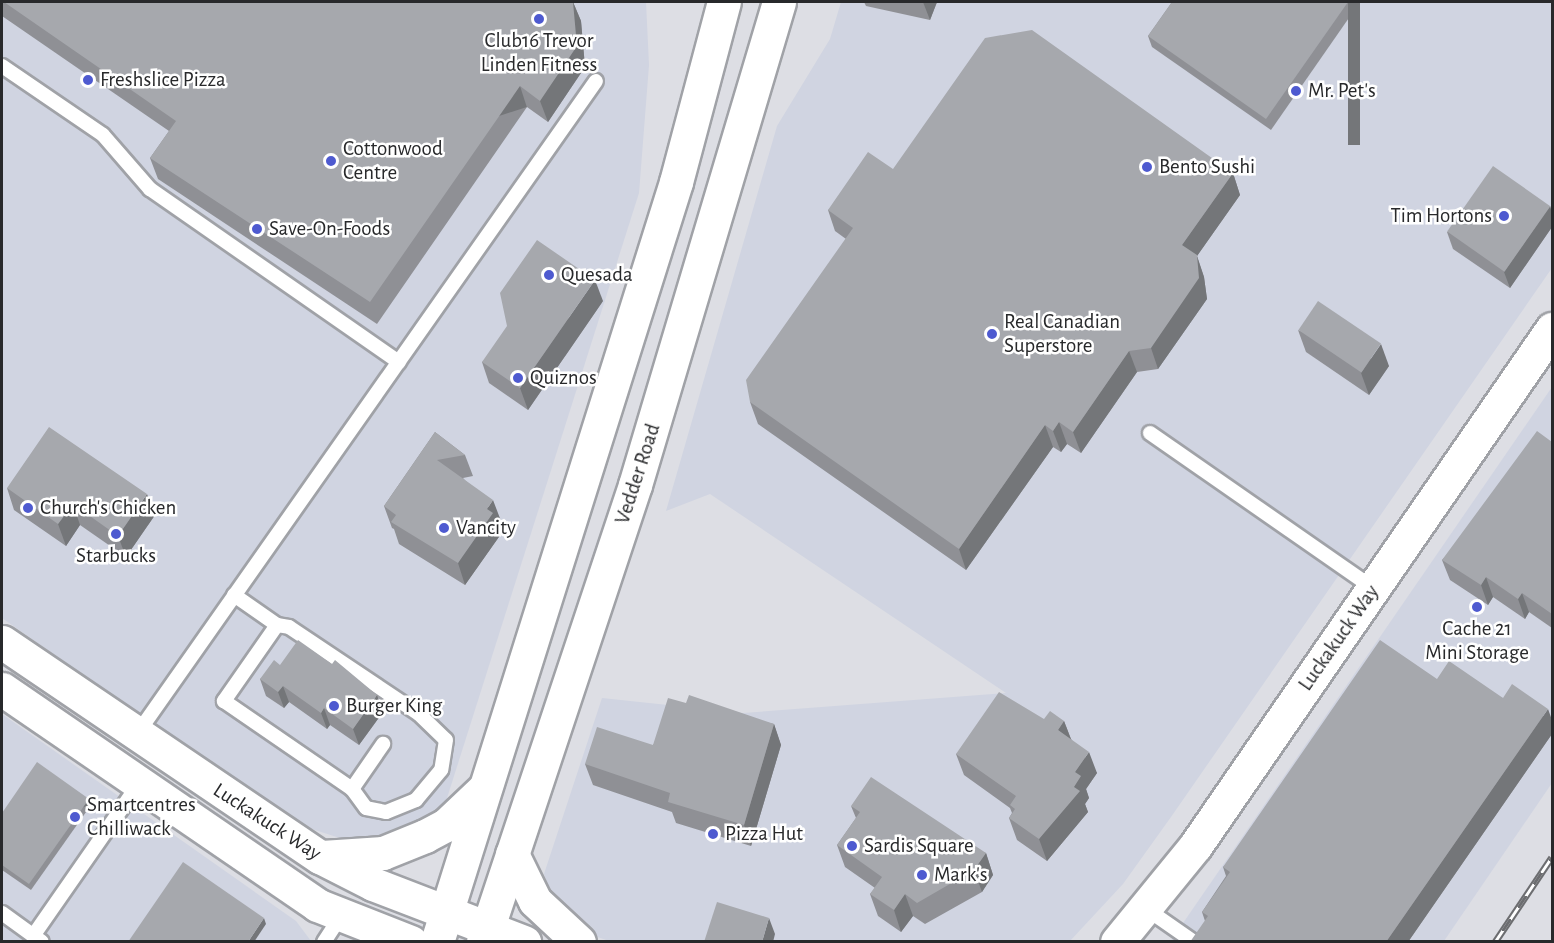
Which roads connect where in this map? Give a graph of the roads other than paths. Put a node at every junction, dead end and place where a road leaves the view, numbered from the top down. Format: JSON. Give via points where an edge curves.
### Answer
{"nodes":[{"id":1,"x":724,"y":2,"type":"edge"},
{"id":2,"x":779,"y":2,"type":"edge"},
{"id":3,"x":2,"y":66,"type":"edge"},
{"id":4,"x":596,"y":81,"type":"dead end"},
{"id":5,"x":1552,"y":329,"type":"edge"},
{"id":6,"x":399,"y":362,"type":"junction"},
{"id":7,"x":1150,"y":433,"type":"dead end"},
{"id":8,"x":1373,"y":588,"type":"junction"},
{"id":9,"x":234,"y":595,"type":"junction"},
{"id":10,"x":277,"y":624,"type":"junction"},
{"id":11,"x":2,"y":642,"type":"edge"},
{"id":12,"x":2,"y":689,"type":"edge"},
{"id":13,"x":137,"y":734,"type":"junction"},
{"id":14,"x":383,"y":744,"type":"dead end"},
{"id":15,"x":138,"y":785,"type":"junction"},
{"id":16,"x":484,"y":788,"type":"junction"},
{"id":17,"x":352,"y":789,"type":"junction"},
{"id":18,"x":512,"y":855,"type":"junction"},
{"id":19,"x":320,"y":857,"type":"junction"},
{"id":20,"x":1148,"y":910,"type":"junction"},
{"id":21,"x":2,"y":914,"type":"edge"},
{"id":22,"x":442,"y":927,"type":"edge"},
{"id":23,"x":330,"y":929,"type":"edge"},
{"id":24,"x":486,"y":934,"type":"edge"},
{"id":25,"x":38,"y":939,"type":"edge"},
{"id":26,"x":1190,"y":940,"type":"edge"},
{"id":27,"x":411,"y":942,"type":"edge"},
{"id":28,"x":524,"y":942,"type":"edge"},
{"id":29,"x":579,"y":942,"type":"edge"},
{"id":30,"x":1117,"y":942,"type":"edge"}],
"edges":[{"from":1,"to":16,"type":"main road","via":[[673,193]]},
{"from":2,"to":18,"type":"main road","name":"Vedder Road","via":[[698,286]]},
{"from":3,"to":6,"type":"lane","via":[[103,135],[150,189]]},
{"from":4,"to":6,"type":"lane"},
{"from":5,"to":8,"type":"main road","name":"Luckakuck Way"},
{"from":6,"to":9,"type":"lane"},
{"from":7,"to":8,"type":"lane"},
{"from":8,"to":20,"type":"main road","name":"Luckakuck Way"},
{"from":9,"to":10,"type":"lane"},
{"from":9,"to":13,"type":"lane"},
{"from":10,"to":17,"type":"lane","via":[[224,701]]},
{"from":10,"to":17,"type":"lane","via":[[289,627],[419,714],[446,740],[441,770],[416,800],[386,812],[366,808]]},
{"from":11,"to":13,"type":"main road","name":"Luckakuck Way"},
{"from":12,"to":15,"type":"main road","name":"Luckakuck Way"},
{"from":13,"to":19,"type":"main road","name":"Luckakuck Way"},
{"from":14,"to":17,"type":"lane"},
{"from":15,"to":23,"type":"main road","name":"Luckakuck Way"},
{"from":15,"to":25,"type":"lane"},
{"from":16,"to":19,"type":"main road","via":[[446,825],[424,836],[383,853]]},
{"from":16,"to":22,"type":"main road"},
{"from":18,"to":24,"type":"main road","name":"Vedder Road"},
{"from":18,"to":29,"type":"main road","via":[[534,901]]},
{"from":19,"to":22,"type":"main road","name":"Luckakuck Way"},
{"from":20,"to":26,"type":"lane"},
{"from":20,"to":30,"type":"main road","name":"Luckakuck Way"},
{"from":21,"to":25,"type":"lane"},
{"from":22,"to":24,"type":"main road","name":"Luckakuck Way"},
{"from":23,"to":27,"type":"main road","name":"Luckakuck Way"},
{"from":24,"to":28,"type":"main road","name":"Luckakuck Way"}]}
